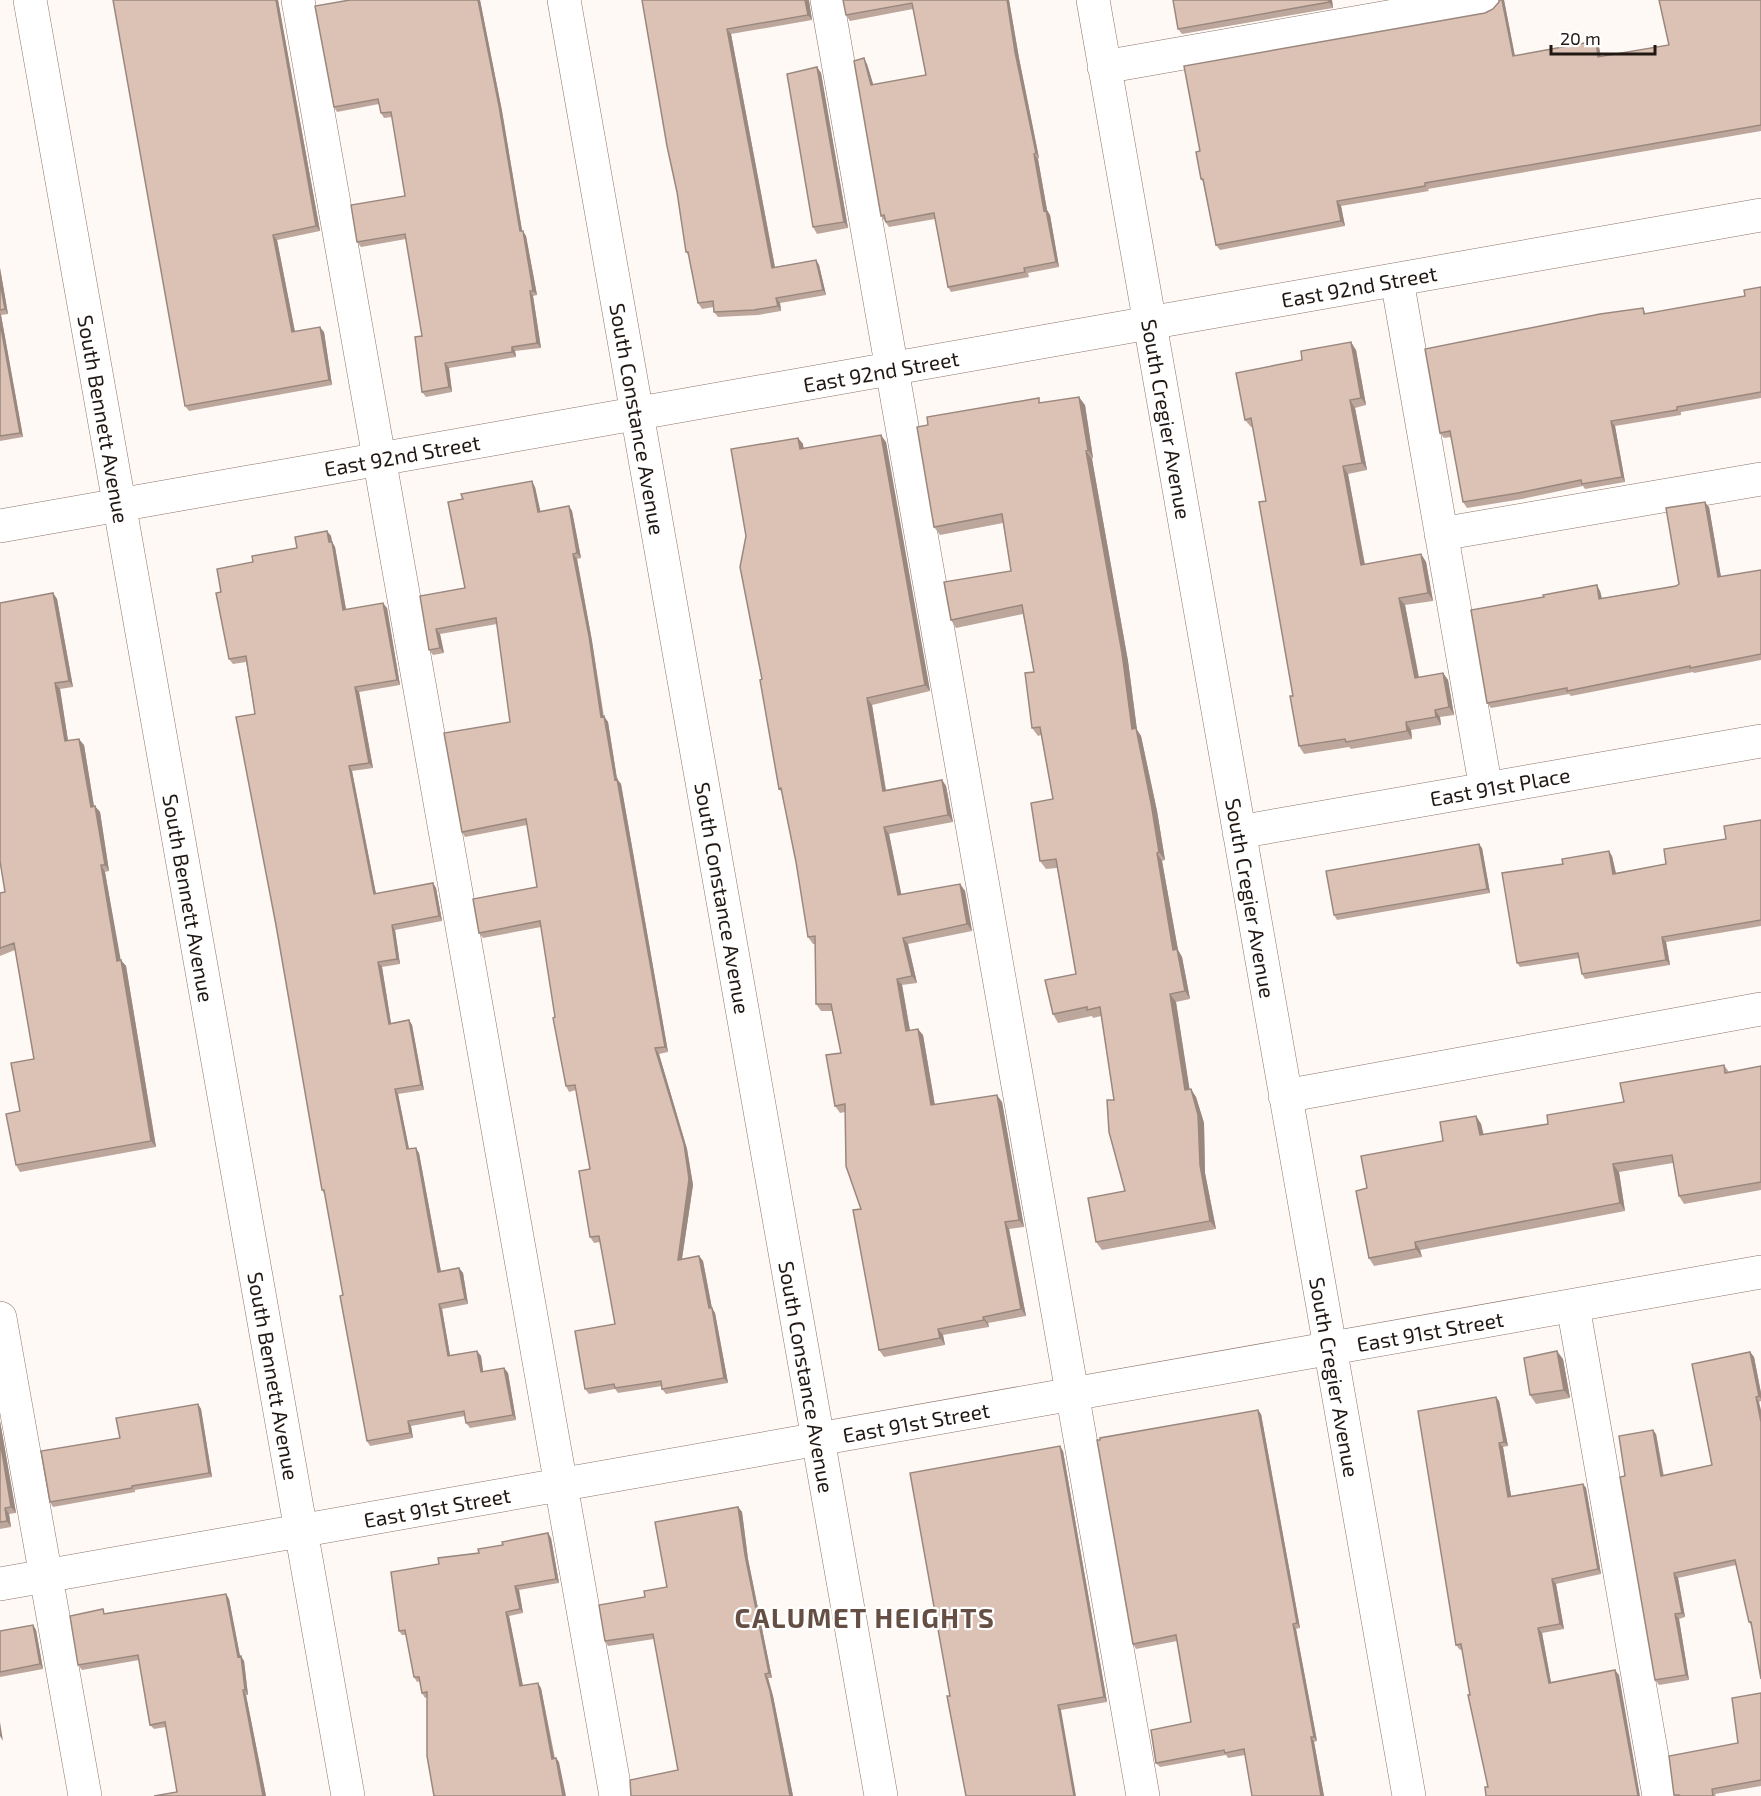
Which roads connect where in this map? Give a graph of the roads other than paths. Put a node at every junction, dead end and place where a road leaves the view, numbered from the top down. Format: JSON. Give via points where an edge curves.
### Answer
{"nodes":[{"id":1,"x":30,"y":0,"type":"edge"},
{"id":2,"x":298,"y":0,"type":"edge"},
{"id":3,"x":564,"y":0,"type":"edge"},
{"id":4,"x":828,"y":0,"type":"edge"},
{"id":5,"x":1092,"y":0,"type":"edge"},
{"id":6,"x":1485,"y":0,"type":"edge"},
{"id":7,"x":1104,"y":67,"type":"junction"},
{"id":8,"x":1761,"y":215,"type":"edge"},
{"id":9,"x":1397,"y":280,"type":"junction"},
{"id":10,"x":1150,"y":323,"type":"junction"},
{"id":11,"x":892,"y":369,"type":"junction"},
{"id":12,"x":637,"y":413,"type":"junction"},
{"id":13,"x":378,"y":459,"type":"junction"},
{"id":14,"x":1761,"y":479,"type":"edge"},
{"id":15,"x":119,"y":505,"type":"junction"},
{"id":16,"x":0,"y":526,"type":"edge"},
{"id":17,"x":1441,"y":534,"type":"junction"},
{"id":18,"x":1761,"y":741,"type":"edge"},
{"id":19,"x":1486,"y":789,"type":"junction"},
{"id":20,"x":1239,"y":832,"type":"junction"},
{"id":21,"x":1761,"y":1009,"type":"edge"},
{"id":22,"x":1285,"y":1096,"type":"junction"},
{"id":23,"x":1761,"y":1272,"type":"edge"},
{"id":24,"x":1573,"y":1306,"type":"junction"},
{"id":25,"x":0,"y":1318,"type":"edge"},
{"id":26,"x":1330,"y":1349,"type":"junction"},
{"id":27,"x":1073,"y":1394,"type":"junction"},
{"id":28,"x":818,"y":1439,"type":"junction"},
{"id":29,"x":561,"y":1485,"type":"junction"},
{"id":30,"x":302,"y":1531,"type":"junction"},
{"id":31,"x":46,"y":1576,"type":"junction"},
{"id":32,"x":0,"y":1584,"type":"edge"},
{"id":33,"x":85,"y":1796,"type":"edge"},
{"id":34,"x":348,"y":1796,"type":"edge"},
{"id":35,"x":616,"y":1796,"type":"edge"},
{"id":36,"x":881,"y":1796,"type":"edge"},
{"id":37,"x":1143,"y":1796,"type":"edge"},
{"id":38,"x":1409,"y":1796,"type":"edge"},
{"id":39,"x":1659,"y":1796,"type":"edge"}],
"edges":[{"from":1,"to":15,"type":"street","name":"South Bennett Avenue"},
{"from":2,"to":13,"type":"street"},
{"from":3,"to":12,"type":"street","name":"South Constance Avenue"},
{"from":4,"to":11,"type":"street"},
{"from":5,"to":7,"type":"street","name":"South Cregier Avenue"},
{"from":6,"to":7,"type":"street"},
{"from":7,"to":10,"type":"street","name":"South Cregier Avenue"},
{"from":8,"to":9,"type":"street","name":"East 92nd Street"},
{"from":9,"to":10,"type":"street","name":"East 92nd Street"},
{"from":9,"to":17,"type":"street"},
{"from":10,"to":11,"type":"street","name":"East 92nd Street"},
{"from":10,"to":20,"type":"street","name":"South Cregier Avenue"},
{"from":11,"to":12,"type":"street","name":"East 92nd Street"},
{"from":11,"to":27,"type":"street"},
{"from":12,"to":13,"type":"street","name":"East 92nd Street"},
{"from":12,"to":28,"type":"street","name":"South Constance Avenue"},
{"from":13,"to":15,"type":"street","name":"East 92nd Street"},
{"from":13,"to":29,"type":"street"},
{"from":14,"to":17,"type":"street"},
{"from":15,"to":16,"type":"street","name":"East 92nd Street"},
{"from":15,"to":30,"type":"street","name":"South Bennett Avenue"},
{"from":17,"to":19,"type":"street"},
{"from":18,"to":19,"type":"street","name":"East 91st Place"},
{"from":19,"to":20,"type":"street","name":"East 91st Place"},
{"from":20,"to":22,"type":"street","name":"South Cregier Avenue"},
{"from":21,"to":22,"type":"street"},
{"from":22,"to":26,"type":"street","name":"South Cregier Avenue"},
{"from":23,"to":24,"type":"street","name":"East 91st Street"},
{"from":24,"to":26,"type":"street","name":"East 91st Street"},
{"from":24,"to":39,"type":"street"},
{"from":25,"to":31,"type":"street"},
{"from":26,"to":27,"type":"street","name":"East 91st Street"},
{"from":26,"to":38,"type":"street","name":"South Cregier Avenue"},
{"from":27,"to":28,"type":"street","name":"East 91st Street"},
{"from":27,"to":37,"type":"street"},
{"from":28,"to":29,"type":"street","name":"East 91st Street"},
{"from":28,"to":36,"type":"street","name":"South Constance Avenue"},
{"from":29,"to":30,"type":"street","name":"East 91st Street"},
{"from":29,"to":35,"type":"street"},
{"from":30,"to":31,"type":"street","name":"East 91st Street"},
{"from":30,"to":34,"type":"street","name":"South Bennett Avenue"},
{"from":31,"to":32,"type":"street","name":"East 91st Street"},
{"from":31,"to":33,"type":"street"}]}
